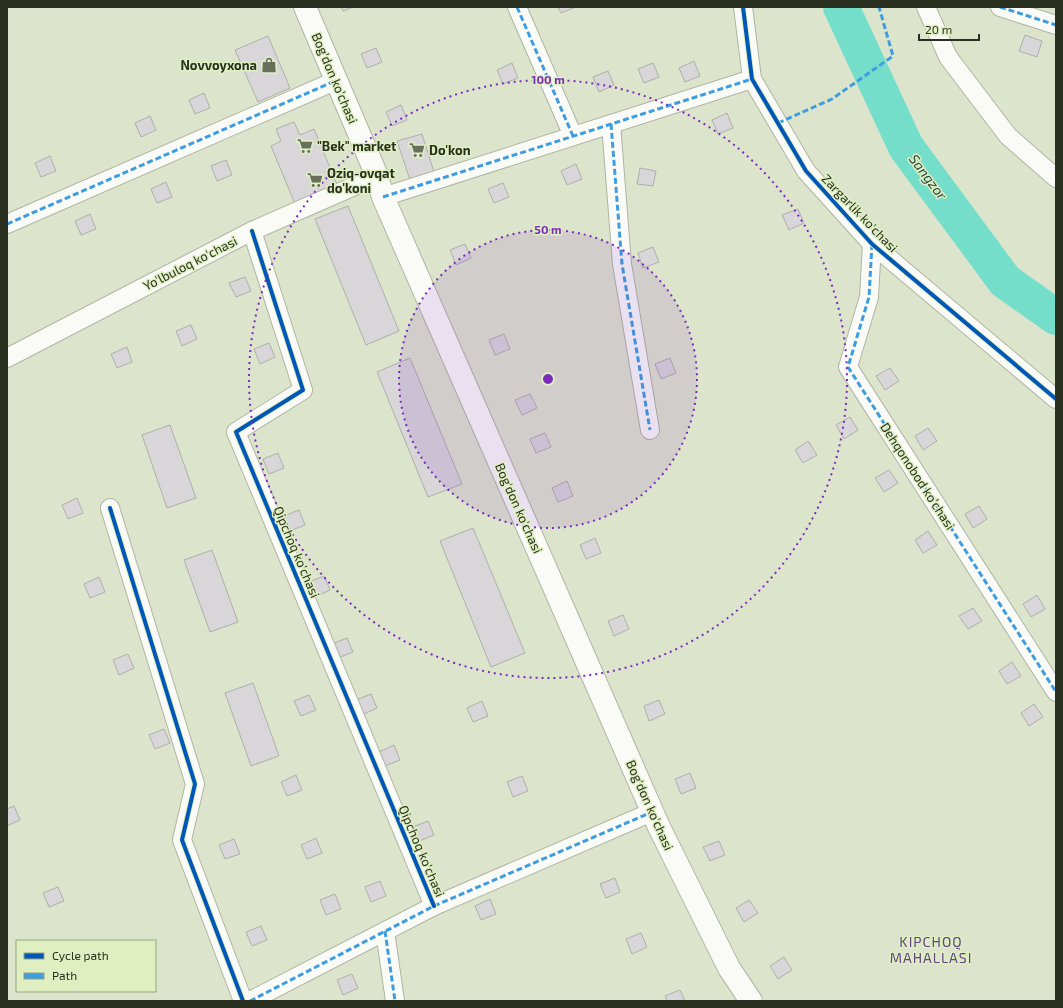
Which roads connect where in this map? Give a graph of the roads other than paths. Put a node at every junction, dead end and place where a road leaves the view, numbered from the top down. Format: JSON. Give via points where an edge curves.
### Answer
{"nodes":[{"id":1,"x":304,"y":7,"type":"edge"},
{"id":2,"x":517,"y":7,"type":"edge"},
{"id":3,"x":743,"y":7,"type":"edge"},
{"id":4,"x":926,"y":7,"type":"edge"},
{"id":5,"x":1000,"y":7,"type":"edge"},
{"id":6,"x":1056,"y":25,"type":"edge"},
{"id":7,"x":752,"y":79,"type":"junction"},
{"id":8,"x":335,"y":81,"type":"junction"},
{"id":9,"x":611,"y":124,"type":"junction"},
{"id":10,"x":573,"y":136,"type":"junction"},
{"id":11,"x":377,"y":176,"type":"junction"},
{"id":12,"x":1056,"y":178,"type":"edge"},
{"id":13,"x":383,"y":197,"type":"junction"},
{"id":14,"x":7,"y":224,"type":"edge"},
{"id":15,"x":252,"y":231,"type":"junction"},
{"id":16,"x":872,"y":244,"type":"junction"},
{"id":17,"x":7,"y":358,"type":"edge"},
{"id":18,"x":1056,"y":399,"type":"edge"},
{"id":19,"x":650,"y":430,"type":"dead end"},
{"id":20,"x":110,"y":508,"type":"dead end"},
{"id":21,"x":1056,"y":692,"type":"edge"},
{"id":22,"x":652,"y":812,"type":"junction"},
{"id":23,"x":434,"y":906,"type":"junction"},
{"id":24,"x":385,"y":931,"type":"junction"},
{"id":25,"x":243,"y":1001,"type":"edge"},
{"id":26,"x":250,"y":1001,"type":"edge"},
{"id":27,"x":395,"y":1001,"type":"edge"},
{"id":28,"x":751,"y":1001,"type":"edge"}],
"edges":[{"from":1,"to":8,"type":"main road","name":"Bog'don ko'chasi"},
{"from":2,"to":10,"type":"street"},
{"from":3,"to":7,"type":"street","name":"Zargarlik ko'chasi"},
{"from":4,"to":12,"type":"street","via":[[948,57],[1008,136]]},
{"from":5,"to":6,"type":"street"},
{"from":7,"to":9,"type":"street"},
{"from":7,"to":16,"type":"street","name":"Zargarlik ko'chasi","via":[[806,171]]},
{"from":8,"to":11,"type":"main road","name":"Bog'don ko'chasi"},
{"from":8,"to":14,"type":"street"},
{"from":9,"to":10,"type":"street"},
{"from":9,"to":19,"type":"street","via":[[622,264]]},
{"from":10,"to":13,"type":"street"},
{"from":11,"to":13,"type":"main road","name":"Bog'don ko'chasi"},
{"from":11,"to":15,"type":"street","name":"Yo'lbuloq ko'chasi"},
{"from":13,"to":22,"type":"main road","name":"Bog'don ko'chasi"},
{"from":15,"to":17,"type":"street","name":"Yo'lbuloq ko'chasi"},
{"from":15,"to":23,"type":"street","name":"Qipchoq ko'chasi","via":[[303,390],[236,432]]},
{"from":16,"to":18,"type":"street","name":"Zargarlik ko'chasi"},
{"from":16,"to":21,"type":"street","name":"Dehqonobod ko’chasi","via":[[869,297],[848,366]]},
{"from":20,"to":25,"type":"street","via":[[195,784],[182,840]]},
{"from":22,"to":23,"type":"street","name":"Qipchoq ko'chasi"},
{"from":22,"to":28,"type":"main road","name":"Bog'don ko'chasi","via":[[729,968]]},
{"from":23,"to":24,"type":"street","name":"Qipchoq ko'chasi"},
{"from":24,"to":26,"type":"street","name":"Qipchoq ko'chasi"},
{"from":24,"to":27,"type":"street"}]}
